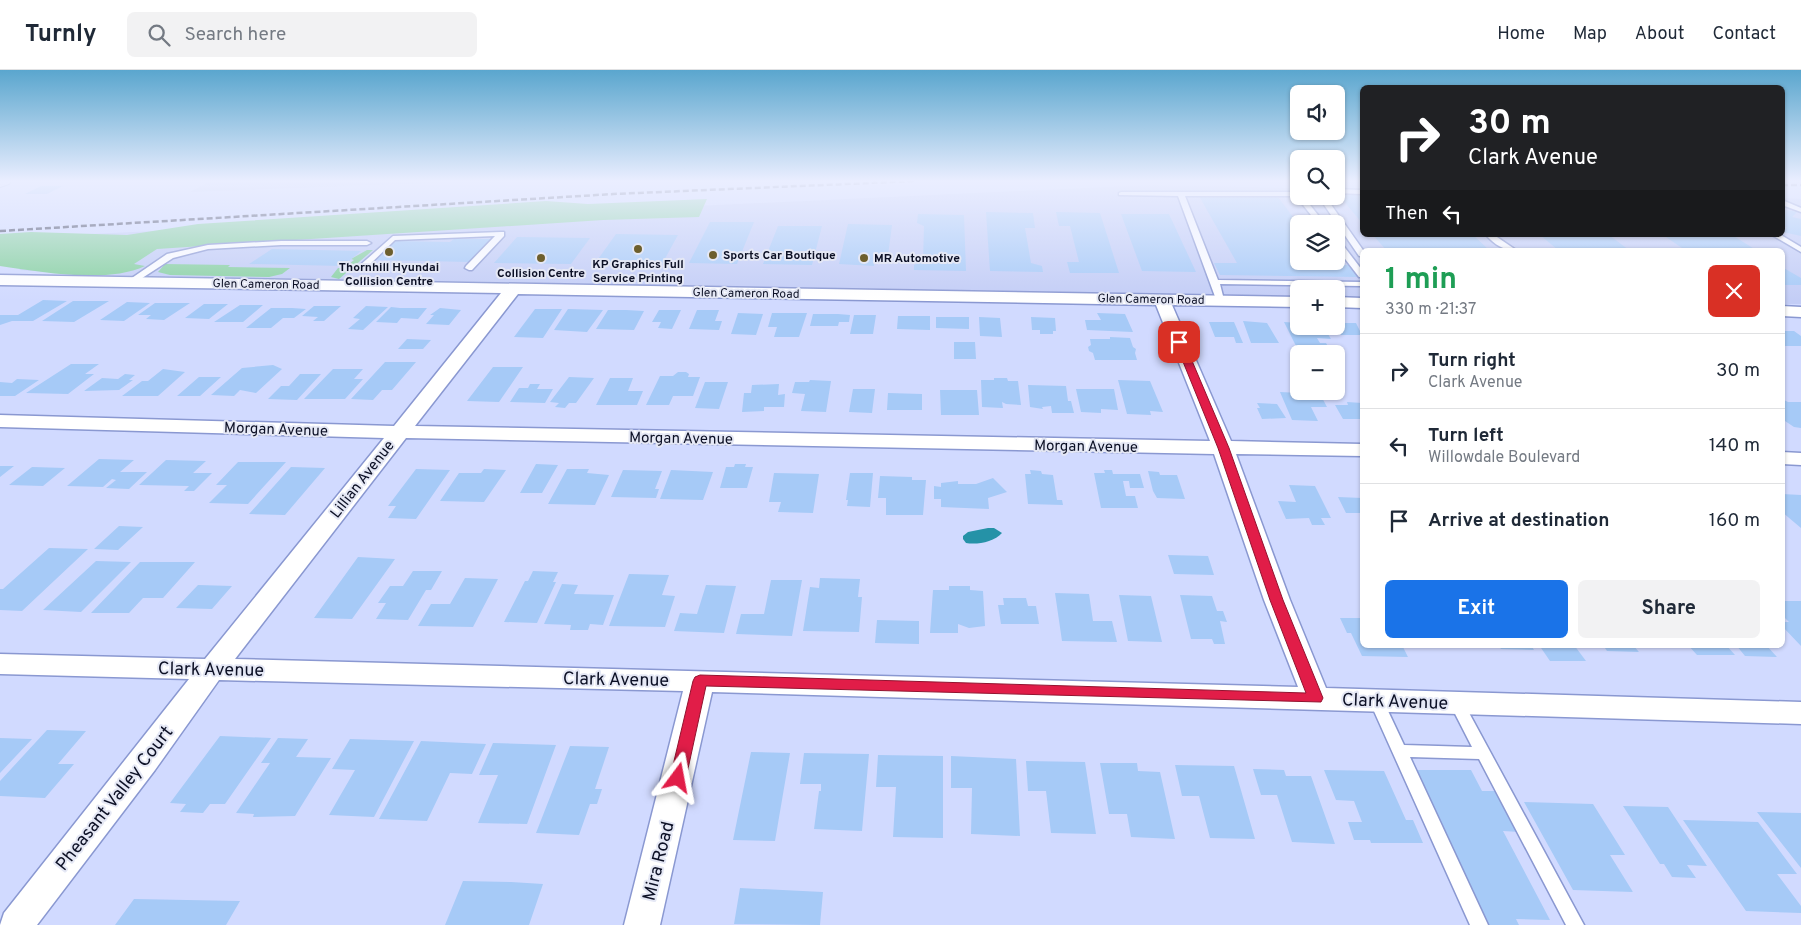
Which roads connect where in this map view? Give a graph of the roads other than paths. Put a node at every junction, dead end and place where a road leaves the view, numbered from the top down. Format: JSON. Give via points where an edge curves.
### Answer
{"nodes":[{"id":1,"x":1190,"y":221,"type":"edge"},
{"id":2,"x":1338,"y":221,"type":"edge"},
{"id":3,"x":1345,"y":236,"type":"edge"},
{"id":4,"x":1349,"y":236,"type":"junction"},
{"id":5,"x":1493,"y":237,"type":"edge"},
{"id":6,"x":1779,"y":237,"type":"edge"},
{"id":7,"x":367,"y":243,"type":"dead end"},
{"id":8,"x":1509,"y":248,"type":"edge"},
{"id":9,"x":1801,"y":250,"type":"edge"},
{"id":10,"x":1360,"y":251,"type":"edge"},
{"id":11,"x":1345,"y":253,"type":"edge"},
{"id":12,"x":362,"y":267,"type":"dead end"},
{"id":13,"x":469,"y":268,"type":"dead end"},
{"id":14,"x":1360,"y":272,"type":"edge"},
{"id":15,"x":0,"y":277,"type":"edge"},
{"id":16,"x":0,"y":280,"type":"edge"},
{"id":17,"x":44,"y":280,"type":"junction"},
{"id":18,"x":130,"y":282,"type":"junction"},
{"id":19,"x":1214,"y":282,"type":"junction"},
{"id":20,"x":1360,"y":284,"type":"edge"},
{"id":21,"x":513,"y":289,"type":"junction"},
{"id":22,"x":1162,"y":300,"type":"junction"},
{"id":23,"x":1220,"y":300,"type":"junction"},
{"id":24,"x":1290,"y":302,"type":"edge"},
{"id":25,"x":1345,"y":302,"type":"edge"},
{"id":26,"x":1360,"y":303,"type":"edge"},
{"id":27,"x":1785,"y":311,"type":"edge"},
{"id":28,"x":1801,"y":312,"type":"edge"},
{"id":29,"x":0,"y":422,"type":"edge"},
{"id":30,"x":398,"y":432,"type":"junction"},
{"id":31,"x":1223,"y":448,"type":"junction"},
{"id":32,"x":1360,"y":450,"type":"edge"},
{"id":33,"x":1785,"y":458,"type":"edge"},
{"id":34,"x":1801,"y":459,"type":"edge"},
{"id":35,"x":0,"y":664,"type":"edge"},
{"id":36,"x":212,"y":669,"type":"junction"},
{"id":37,"x":700,"y":681,"type":"junction"},
{"id":38,"x":1316,"y":698,"type":"junction"},
{"id":39,"x":1376,"y":700,"type":"junction"},
{"id":40,"x":1456,"y":702,"type":"junction"},
{"id":41,"x":1801,"y":712,"type":"edge"},
{"id":42,"x":1399,"y":751,"type":"junction"},
{"id":43,"x":1484,"y":753,"type":"junction"},
{"id":44,"x":16,"y":925,"type":"edge"},
{"id":45,"x":642,"y":925,"type":"edge"},
{"id":46,"x":1479,"y":925,"type":"edge"},
{"id":47,"x":1575,"y":925,"type":"edge"}],
"edges":[{"from":1,"to":19,"type":"lane"},
{"from":2,"to":4,"type":"lane"},
{"from":3,"to":4,"type":"lane"},
{"from":4,"to":10,"type":"lane"},
{"from":5,"to":8,"type":"lane"},
{"from":6,"to":9,"type":"lane"},
{"from":7,"to":18,"type":"lane","via":[[208,247],[170,256]]},
{"from":11,"to":14,"type":"lane"},
{"from":12,"to":13,"type":"lane","via":[[393,238],[501,234]]},
{"from":15,"to":17,"type":"street","name":"Glen Cameron Road"},
{"from":16,"to":17,"type":"street","name":"Glen Cameron Road"},
{"from":17,"to":18,"type":"street","name":"Glen Cameron Road"},
{"from":18,"to":21,"type":"street","name":"Glen Cameron Road"},
{"from":19,"to":20,"type":"lane"},
{"from":19,"to":23,"type":"lane"},
{"from":21,"to":22,"type":"street","name":"Glen Cameron Road"},
{"from":21,"to":30,"type":"street","name":"Lillian Avenue"},
{"from":22,"to":23,"type":"street","name":"Glen Cameron Road"},
{"from":22,"to":31,"type":"street"},
{"from":23,"to":24,"type":"street","name":"Glen Cameron Road"},
{"from":25,"to":26,"type":"street"},
{"from":27,"to":28,"type":"street"},
{"from":29,"to":30,"type":"street","name":"Morgan Avenue"},
{"from":30,"to":31,"type":"street","name":"Morgan Avenue"},
{"from":30,"to":36,"type":"street","name":"Lillian Avenue"},
{"from":31,"to":32,"type":"street","name":"Morgan Avenue"},
{"from":31,"to":38,"type":"street"},
{"from":33,"to":34,"type":"street"},
{"from":35,"to":36,"type":"street","name":"Clark Avenue"},
{"from":36,"to":37,"type":"street","name":"Clark Avenue"},
{"from":36,"to":44,"type":"street","name":"Pheasant Valley Court"},
{"from":37,"to":38,"type":"street","name":"Clark Avenue"},
{"from":37,"to":45,"type":"street","name":"Mira Road"},
{"from":38,"to":39,"type":"street","name":"Clark Avenue"},
{"from":39,"to":40,"type":"street","name":"Clark Avenue"},
{"from":39,"to":42,"type":"lane"},
{"from":40,"to":41,"type":"street","name":"Clark Avenue"},
{"from":40,"to":43,"type":"lane"},
{"from":42,"to":43,"type":"lane"},
{"from":42,"to":46,"type":"lane"},
{"from":43,"to":47,"type":"lane"}]}
